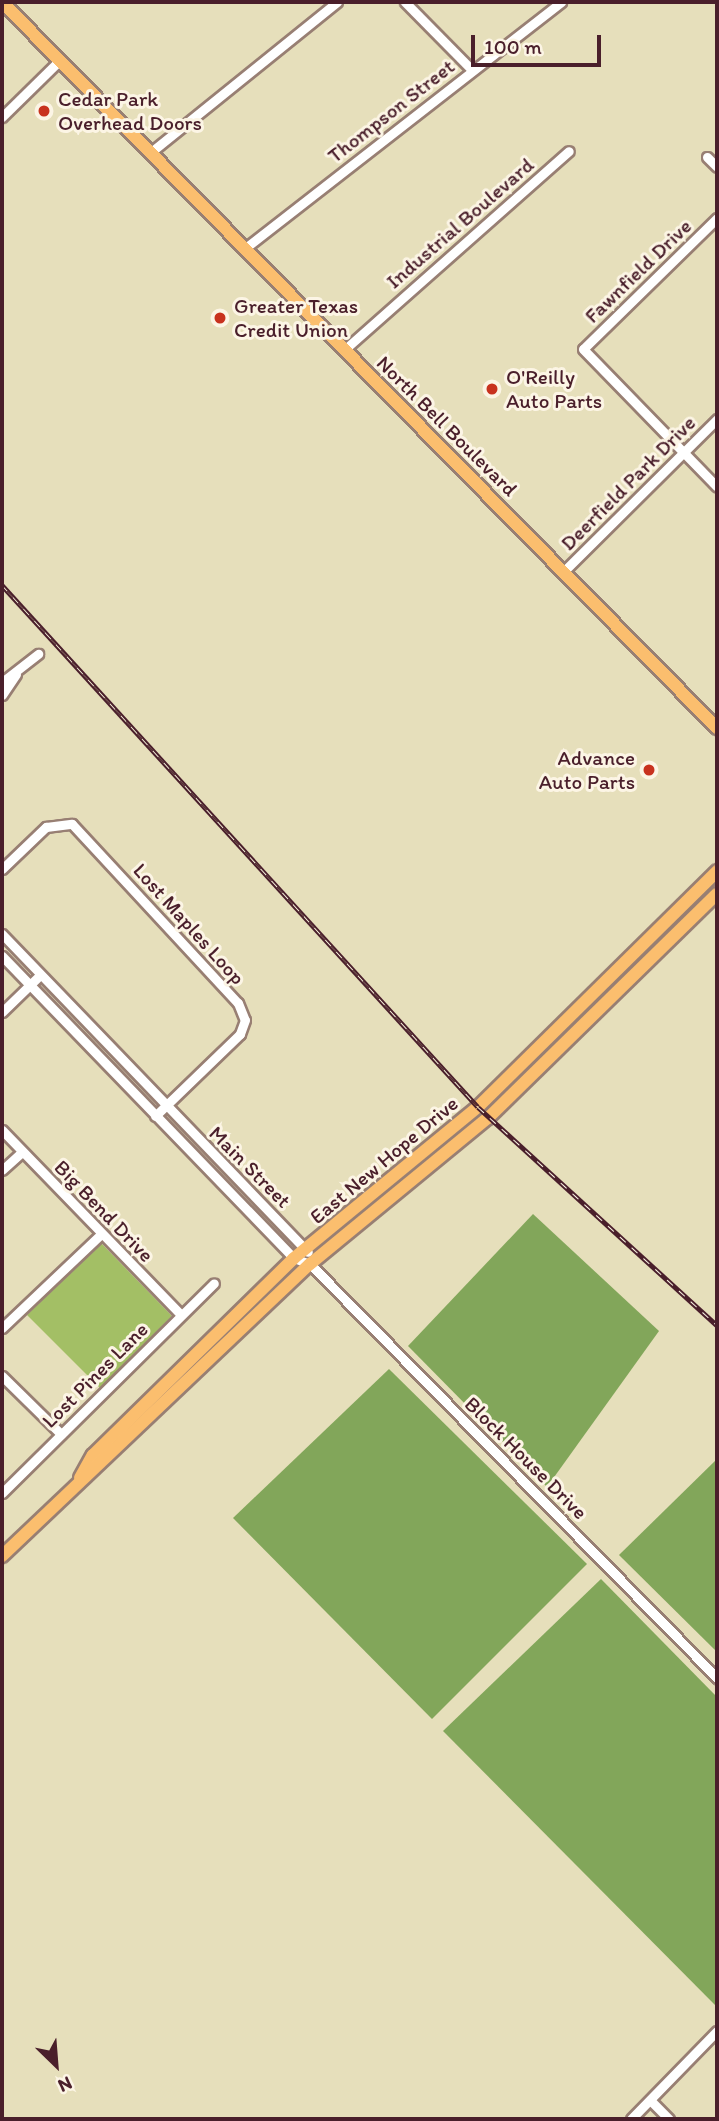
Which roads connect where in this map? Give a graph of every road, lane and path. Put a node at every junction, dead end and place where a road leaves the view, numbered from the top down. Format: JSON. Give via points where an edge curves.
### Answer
{"nodes":[{"id":1,"x":2,"y":2,"type":"edge"},
{"id":2,"x":337,"y":2,"type":"edge"},
{"id":3,"x":405,"y":2,"type":"edge"},
{"id":4,"x":561,"y":2,"type":"edge"},
{"id":5,"x":60,"y":60,"type":"junction"},
{"id":6,"x":472,"y":69,"type":"junction"},
{"id":7,"x":2,"y":117,"type":"edge"},
{"id":8,"x":569,"y":151,"type":"dead end"},
{"id":9,"x":151,"y":152,"type":"junction"},
{"id":10,"x":707,"y":157,"type":"dead end"},
{"id":11,"x":717,"y":167,"type":"edge"},
{"id":12,"x":717,"y":218,"type":"edge"},
{"id":13,"x":244,"y":249,"type":"junction"},
{"id":14,"x":344,"y":350,"type":"junction"},
{"id":15,"x":717,"y":419,"type":"edge"},
{"id":16,"x":684,"y":452,"type":"junction"},
{"id":17,"x":717,"y":487,"type":"edge"},
{"id":18,"x":563,"y":572,"type":"junction"},
{"id":19,"x":38,"y":654,"type":"dead end"},
{"id":20,"x":16,"y":674,"type":"junction"},
{"id":21,"x":2,"y":681,"type":"edge"},
{"id":22,"x":2,"y":695,"type":"edge"},
{"id":23,"x":717,"y":728,"type":"edge"},
{"id":24,"x":2,"y":869,"type":"edge"},
{"id":25,"x":717,"y":871,"type":"edge"},
{"id":26,"x":717,"y":894,"type":"edge"},
{"id":27,"x":2,"y":934,"type":"edge"},
{"id":28,"x":2,"y":956,"type":"edge"},
{"id":29,"x":39,"y":976,"type":"junction"},
{"id":30,"x":30,"y":986,"type":"junction"},
{"id":31,"x":2,"y":1012,"type":"edge"},
{"id":32,"x":165,"y":1107,"type":"junction"},
{"id":33,"x":155,"y":1116,"type":"junction"},
{"id":34,"x":2,"y":1130,"type":"edge"},
{"id":35,"x":22,"y":1152,"type":"junction"},
{"id":36,"x":2,"y":1170,"type":"edge"},
{"id":37,"x":101,"y":1234,"type":"junction"},
{"id":38,"x":307,"y":1248,"type":"junction"},
{"id":39,"x":294,"y":1258,"type":"junction"},
{"id":40,"x":310,"y":1264,"type":"junction"},
{"id":41,"x":214,"y":1283,"type":"dead end"},
{"id":42,"x":181,"y":1315,"type":"junction"},
{"id":43,"x":2,"y":1328,"type":"edge"},
{"id":44,"x":2,"y":1376,"type":"edge"},
{"id":45,"x":61,"y":1434,"type":"junction"},
{"id":46,"x":79,"y":1480,"type":"junction"},
{"id":47,"x":2,"y":1493,"type":"edge"},
{"id":48,"x":2,"y":1556,"type":"edge"},
{"id":49,"x":717,"y":1678,"type":"edge"},
{"id":50,"x":717,"y":2031,"type":"edge"},
{"id":51,"x":650,"y":2100,"type":"junction"},
{"id":52,"x":631,"y":2119,"type":"edge"},
{"id":53,"x":669,"y":2119,"type":"edge"}],
"edges":[{"from":1,"to":5,"type":"main road","name":"North Bell Boulevard"},
{"from":2,"to":9,"type":"street"},
{"from":3,"to":6,"type":"street"},
{"from":4,"to":6,"type":"street","name":"Thompson Street"},
{"from":5,"to":7,"type":"street"},
{"from":5,"to":9,"type":"main road","name":"North Bell Boulevard"},
{"from":6,"to":13,"type":"street","name":"Thompson Street"},
{"from":8,"to":14,"type":"street","name":"Industrial Boulevard"},
{"from":9,"to":13,"type":"main road","name":"North Bell Boulevard"},
{"from":10,"to":11,"type":"street"},
{"from":12,"to":16,"type":"street","name":"Fawnfield Drive","via":[[583,349]]},
{"from":13,"to":14,"type":"main road","name":"North Bell Boulevard"},
{"from":14,"to":18,"type":"main road","name":"North Bell Boulevard"},
{"from":15,"to":16,"type":"street","name":"Deerfield Park Drive"},
{"from":16,"to":17,"type":"street"},
{"from":16,"to":18,"type":"street","name":"Deerfield Park Drive"},
{"from":18,"to":23,"type":"main road","name":"North Bell Boulevard"},
{"from":19,"to":20,"type":"street"},
{"from":20,"to":21,"type":"street"},
{"from":20,"to":22,"type":"street"},
{"from":24,"to":32,"type":"street","name":"Lost Maples Loop","via":[[46,827],[72,824],[238,1003],[245,1020],[240,1034]]},
{"from":25,"to":38,"type":"main road","name":"East New Hope Drive","via":[[493,1093]]},
{"from":26,"to":40,"type":"main road","name":"East New Hope Drive","via":[[488,1118]]},
{"from":27,"to":29,"type":"street","name":"Main Street"},
{"from":28,"to":30,"type":"street","name":"Main Street"},
{"from":29,"to":30,"type":"street"},
{"from":29,"to":32,"type":"street","name":"Main Street"},
{"from":30,"to":31,"type":"street"},
{"from":30,"to":33,"type":"street","name":"Main Street"},
{"from":32,"to":33,"type":"street","name":"Lost Maples Loop"},
{"from":32,"to":38,"type":"street","name":"Main Street"},
{"from":33,"to":39,"type":"street","name":"Main Street"},
{"from":34,"to":35,"type":"street","name":"Big Bend Drive"},
{"from":35,"to":36,"type":"street"},
{"from":35,"to":37,"type":"street","name":"Big Bend Drive"},
{"from":37,"to":42,"type":"street","name":"Big Bend Drive"},
{"from":37,"to":43,"type":"street"},
{"from":38,"to":39,"type":"main road","name":"East New Hope Drive"},
{"from":38,"to":40,"type":"street"},
{"from":39,"to":40,"type":"street","name":"Main Street"},
{"from":39,"to":46,"type":"main road","name":"East New Hope Drive","via":[[93,1455]]},
{"from":40,"to":46,"type":"main road","name":"East New Hope Drive","via":[[105,1465]]},
{"from":40,"to":49,"type":"street","name":"Block House Drive"},
{"from":41,"to":42,"type":"street","name":"Lost Pines Lane"},
{"from":42,"to":45,"type":"street","name":"Lost Pines Lane"},
{"from":44,"to":45,"type":"street"},
{"from":45,"to":47,"type":"street","name":"Lost Pines Lane"},
{"from":46,"to":48,"type":"main road","name":"East New Hope Drive"},
{"from":50,"to":51,"type":"street"},
{"from":51,"to":52,"type":"street"},
{"from":51,"to":53,"type":"street"}]}
